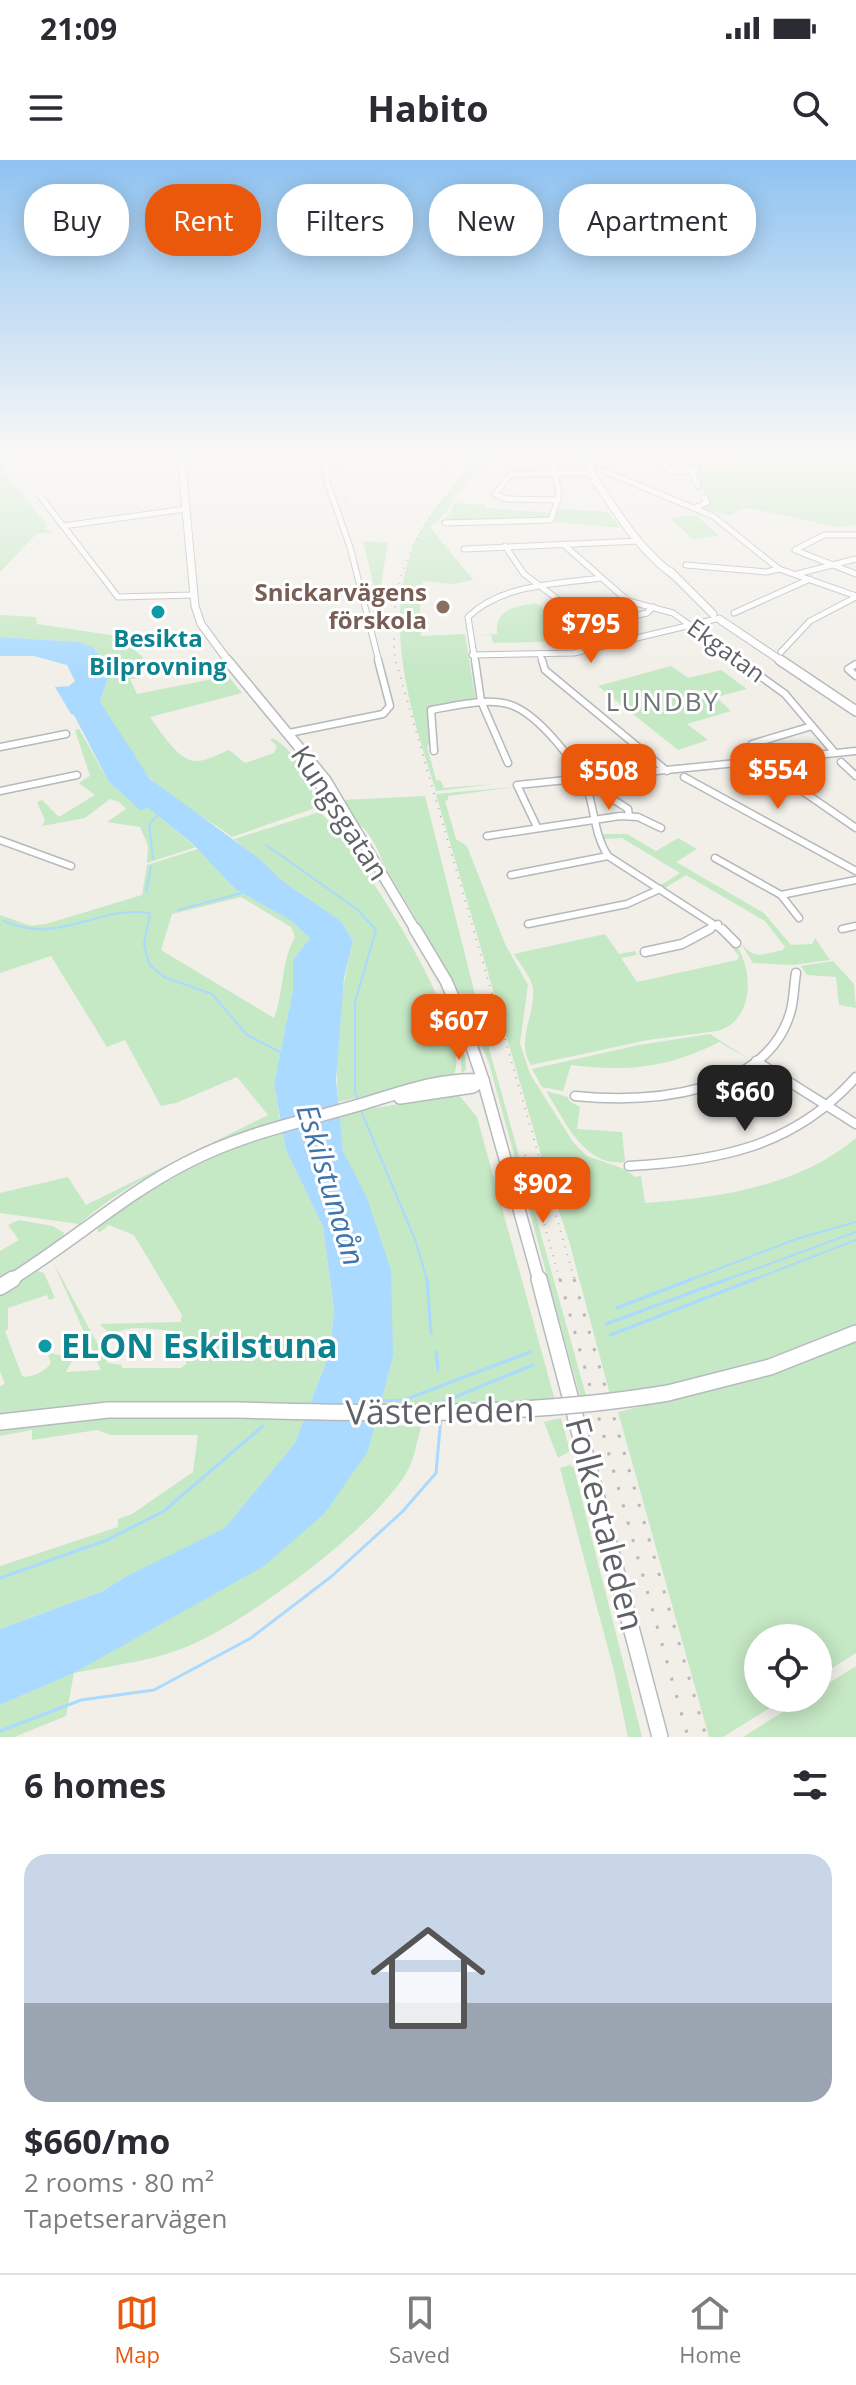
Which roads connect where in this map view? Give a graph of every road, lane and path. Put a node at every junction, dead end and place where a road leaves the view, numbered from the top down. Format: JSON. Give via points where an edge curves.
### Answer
{"nodes":[{"id":1,"x":65,"y":529,"type":"edge"},
{"id":2,"x":188,"y":529,"type":"edge"},
{"id":3,"x":344,"y":529,"type":"edge"},
{"id":4,"x":629,"y":529,"type":"edge"},
{"id":5,"x":729,"y":529,"type":"edge"},
{"id":6,"x":856,"y":535,"type":"edge"},
{"id":7,"x":639,"y":541,"type":"junction"},
{"id":8,"x":563,"y":544,"type":"junction"},
{"id":9,"x":505,"y":546,"type":"junction"},
{"id":10,"x":464,"y":549,"type":"dead end"},
{"id":11,"x":856,"y":559,"type":"edge"},
{"id":12,"x":686,"y":565,"type":"dead end"},
{"id":13,"x":830,"y":566,"type":"junction"},
{"id":14,"x":779,"y":569,"type":"junction"},
{"id":15,"x":795,"y":574,"type":"junction"},
{"id":16,"x":856,"y":574,"type":"edge"},
{"id":17,"x":601,"y":578,"type":"junction"},
{"id":18,"x":810,"y":579,"type":"junction"},
{"id":19,"x":540,"y":586,"type":"junction"},
{"id":20,"x":193,"y":595,"type":"junction"},
{"id":21,"x":856,"y":596,"type":"edge"},
{"id":22,"x":653,"y":607,"type":"junction"},
{"id":23,"x":720,"y":616,"type":"junction"},
{"id":24,"x":690,"y":625,"type":"junction"},
{"id":25,"x":781,"y":652,"type":"dead end"},
{"id":26,"x":540,"y":654,"type":"junction"},
{"id":27,"x":472,"y":655,"type":"junction"},
{"id":28,"x":856,"y":664,"type":"edge"},
{"id":29,"x":856,"y":676,"type":"edge"},
{"id":30,"x":482,"y":705,"type":"junction"},
{"id":31,"x":856,"y":711,"type":"edge"},
{"id":32,"x":812,"y":726,"type":"junction"},
{"id":33,"x":66,"y":734,"type":"dead end"},
{"id":34,"x":290,"y":735,"type":"junction"},
{"id":35,"x":0,"y":747,"type":"edge"},
{"id":36,"x":434,"y":751,"type":"dead end"},
{"id":37,"x":856,"y":751,"type":"edge"},
{"id":38,"x":835,"y":753,"type":"junction"},
{"id":39,"x":767,"y":760,"type":"junction"},
{"id":40,"x":841,"y":762,"type":"dead end"},
{"id":41,"x":508,"y":763,"type":"dead end"},
{"id":42,"x":667,"y":771,"type":"junction"},
{"id":43,"x":77,"y":775,"type":"dead end"},
{"id":44,"x":856,"y":776,"type":"edge"},
{"id":45,"x":684,"y":777,"type":"dead end"},
{"id":46,"x":782,"y":777,"type":"dead end"},
{"id":47,"x":583,"y":780,"type":"junction"},
{"id":48,"x":0,"y":791,"type":"edge"},
{"id":49,"x":611,"y":798,"type":"dead end"},
{"id":50,"x":629,"y":816,"type":"junction"},
{"id":51,"x":594,"y":817,"type":"junction"},
{"id":52,"x":537,"y":827,"type":"junction"},
{"id":53,"x":661,"y":828,"type":"dead end"},
{"id":54,"x":856,"y":828,"type":"edge"},
{"id":55,"x":487,"y":836,"type":"dead end"},
{"id":56,"x":0,"y":840,"type":"edge"},
{"id":57,"x":608,"y":856,"type":"junction"},
{"id":58,"x":715,"y":858,"type":"dead end"},
{"id":59,"x":71,"y":866,"type":"dead end"},
{"id":60,"x":856,"y":871,"type":"edge"},
{"id":61,"x":511,"y":875,"type":"dead end"},
{"id":62,"x":856,"y":880,"type":"edge"},
{"id":63,"x":660,"y":889,"type":"junction"},
{"id":64,"x":781,"y":895,"type":"junction"},
{"id":65,"x":799,"y":918,"type":"dead end"},
{"id":66,"x":528,"y":924,"type":"dead end"},
{"id":67,"x":718,"y":924,"type":"junction"},
{"id":68,"x":856,"y":926,"type":"edge"},
{"id":69,"x":842,"y":929,"type":"dead end"},
{"id":70,"x":736,"y":943,"type":"dead end"},
{"id":71,"x":645,"y":952,"type":"dead end"},
{"id":72,"x":796,"y":973,"type":"dead end"},
{"id":73,"x":756,"y":1061,"type":"junction"},
{"id":74,"x":856,"y":1077,"type":"edge"},
{"id":75,"x":483,"y":1080,"type":"junction"},
{"id":76,"x":575,"y":1096,"type":"dead end"},
{"id":77,"x":828,"y":1107,"type":"junction"},
{"id":78,"x":856,"y":1124,"type":"edge"},
{"id":79,"x":629,"y":1166,"type":"dead end"},
{"id":80,"x":0,"y":1287,"type":"edge"},
{"id":81,"x":856,"y":1333,"type":"edge"},
{"id":82,"x":5,"y":1423,"type":"edge"},
{"id":83,"x":660,"y":1737,"type":"edge"}],
"edges":[{"from":1,"to":20,"type":"street","via":[[118,597]]},
{"from":2,"to":20,"type":"main road","name":"Kungsgatan"},
{"from":3,"to":34,"type":"street","via":[[390,706],[383,714]]},
{"from":4,"to":7,"type":"main road"},
{"from":5,"to":14,"type":"street"},
{"from":6,"to":13,"type":"street","via":[[828,533],[796,551]]},
{"from":7,"to":8,"type":"street"},
{"from":7,"to":23,"type":"main road"},
{"from":8,"to":9,"type":"street"},
{"from":8,"to":17,"type":"street","name":"Ekgatan"},
{"from":9,"to":10,"type":"street"},
{"from":9,"to":19,"type":"street","via":[[524,574]]},
{"from":11,"to":13,"type":"street"},
{"from":12,"to":14,"type":"street"},
{"from":13,"to":15,"type":"street"},
{"from":13,"to":16,"type":"street"},
{"from":14,"to":15,"type":"street"},
{"from":15,"to":18,"type":"street"},
{"from":17,"to":19,"type":"street"},
{"from":17,"to":22,"type":"street","name":"Ekgatan","via":[[628,601]]},
{"from":18,"to":21,"type":"street"},
{"from":18,"to":23,"type":"street"},
{"from":19,"to":22,"type":"street","via":[[594,625]]},
{"from":19,"to":27,"type":"street","via":[[495,598],[473,611],[467,624]]},
{"from":20,"to":34,"type":"main road","name":"Kungsgatan","via":[[207,635]]},
{"from":21,"to":25,"type":"street","via":[[810,621]]},
{"from":22,"to":24,"type":"street","name":"Ekgatan"},
{"from":23,"to":24,"type":"street"},
{"from":23,"to":31,"type":"main road"},
{"from":24,"to":26,"type":"street","via":[[586,651]]},
{"from":24,"to":32,"type":"street","name":"Ekgatan","via":[[785,694]]},
{"from":26,"to":27,"type":"street"},
{"from":26,"to":42,"type":"street","via":[[545,670]]},
{"from":27,"to":30,"type":"street"},
{"from":28,"to":29,"type":"street","via":[[848,671]]},
{"from":30,"to":36,"type":"street","via":[[431,710]]},
{"from":30,"to":41,"type":"street"},
{"from":30,"to":47,"type":"street","via":[[509,704],[529,716]]},
{"from":32,"to":38,"type":"street","name":"Ekgatan"},
{"from":32,"to":39,"type":"street","via":[[752,744]]},
{"from":33,"to":35,"type":"street"},
{"from":34,"to":75,"type":"main road","name":"Kungsgatan","via":[[446,981]]},
{"from":37,"to":38,"type":"street"},
{"from":38,"to":39,"type":"street"},
{"from":39,"to":42,"type":"street"},
{"from":40,"to":44,"type":"street"},
{"from":42,"to":47,"type":"street"},
{"from":43,"to":48,"type":"street"},
{"from":45,"to":60,"type":"street"},
{"from":46,"to":54,"type":"street"},
{"from":47,"to":51,"type":"street"},
{"from":47,"to":52,"type":"street","via":[[517,785]]},
{"from":49,"to":50,"type":"street","via":[[628,809]]},
{"from":50,"to":51,"type":"street"},
{"from":50,"to":53,"type":"street"},
{"from":51,"to":52,"type":"street"},
{"from":51,"to":57,"type":"street","via":[[599,843]]},
{"from":52,"to":55,"type":"street"},
{"from":56,"to":59,"type":"street"},
{"from":57,"to":61,"type":"street"},
{"from":57,"to":63,"type":"street"},
{"from":58,"to":64,"type":"street"},
{"from":62,"to":64,"type":"street"},
{"from":63,"to":66,"type":"street","via":[[627,904]]},
{"from":63,"to":67,"type":"street"},
{"from":64,"to":65,"type":"street"},
{"from":67,"to":70,"type":"street"},
{"from":67,"to":71,"type":"street","via":[[682,944]]},
{"from":68,"to":69,"type":"street"},
{"from":72,"to":73,"type":"street","via":[[789,1021]]},
{"from":73,"to":76,"type":"street","via":[[716,1083],[682,1093],[619,1100]]},
{"from":73,"to":77,"type":"street"},
{"from":74,"to":77,"type":"street"},
{"from":75,"to":80,"type":"main road","via":[[462,1089],[368,1102],[268,1128],[198,1156],[150,1182]]},
{"from":75,"to":83,"type":"main road","name":"Folkestaleden"},
{"from":77,"to":78,"type":"street"},
{"from":77,"to":79,"type":"street","via":[[780,1136],[736,1153]]},
{"from":81,"to":82,"type":"main road","name":"Västerleden","bridge":true,"via":[[770,1367],[668,1393],[567,1409],[456,1415],[108,1410]]}]}
